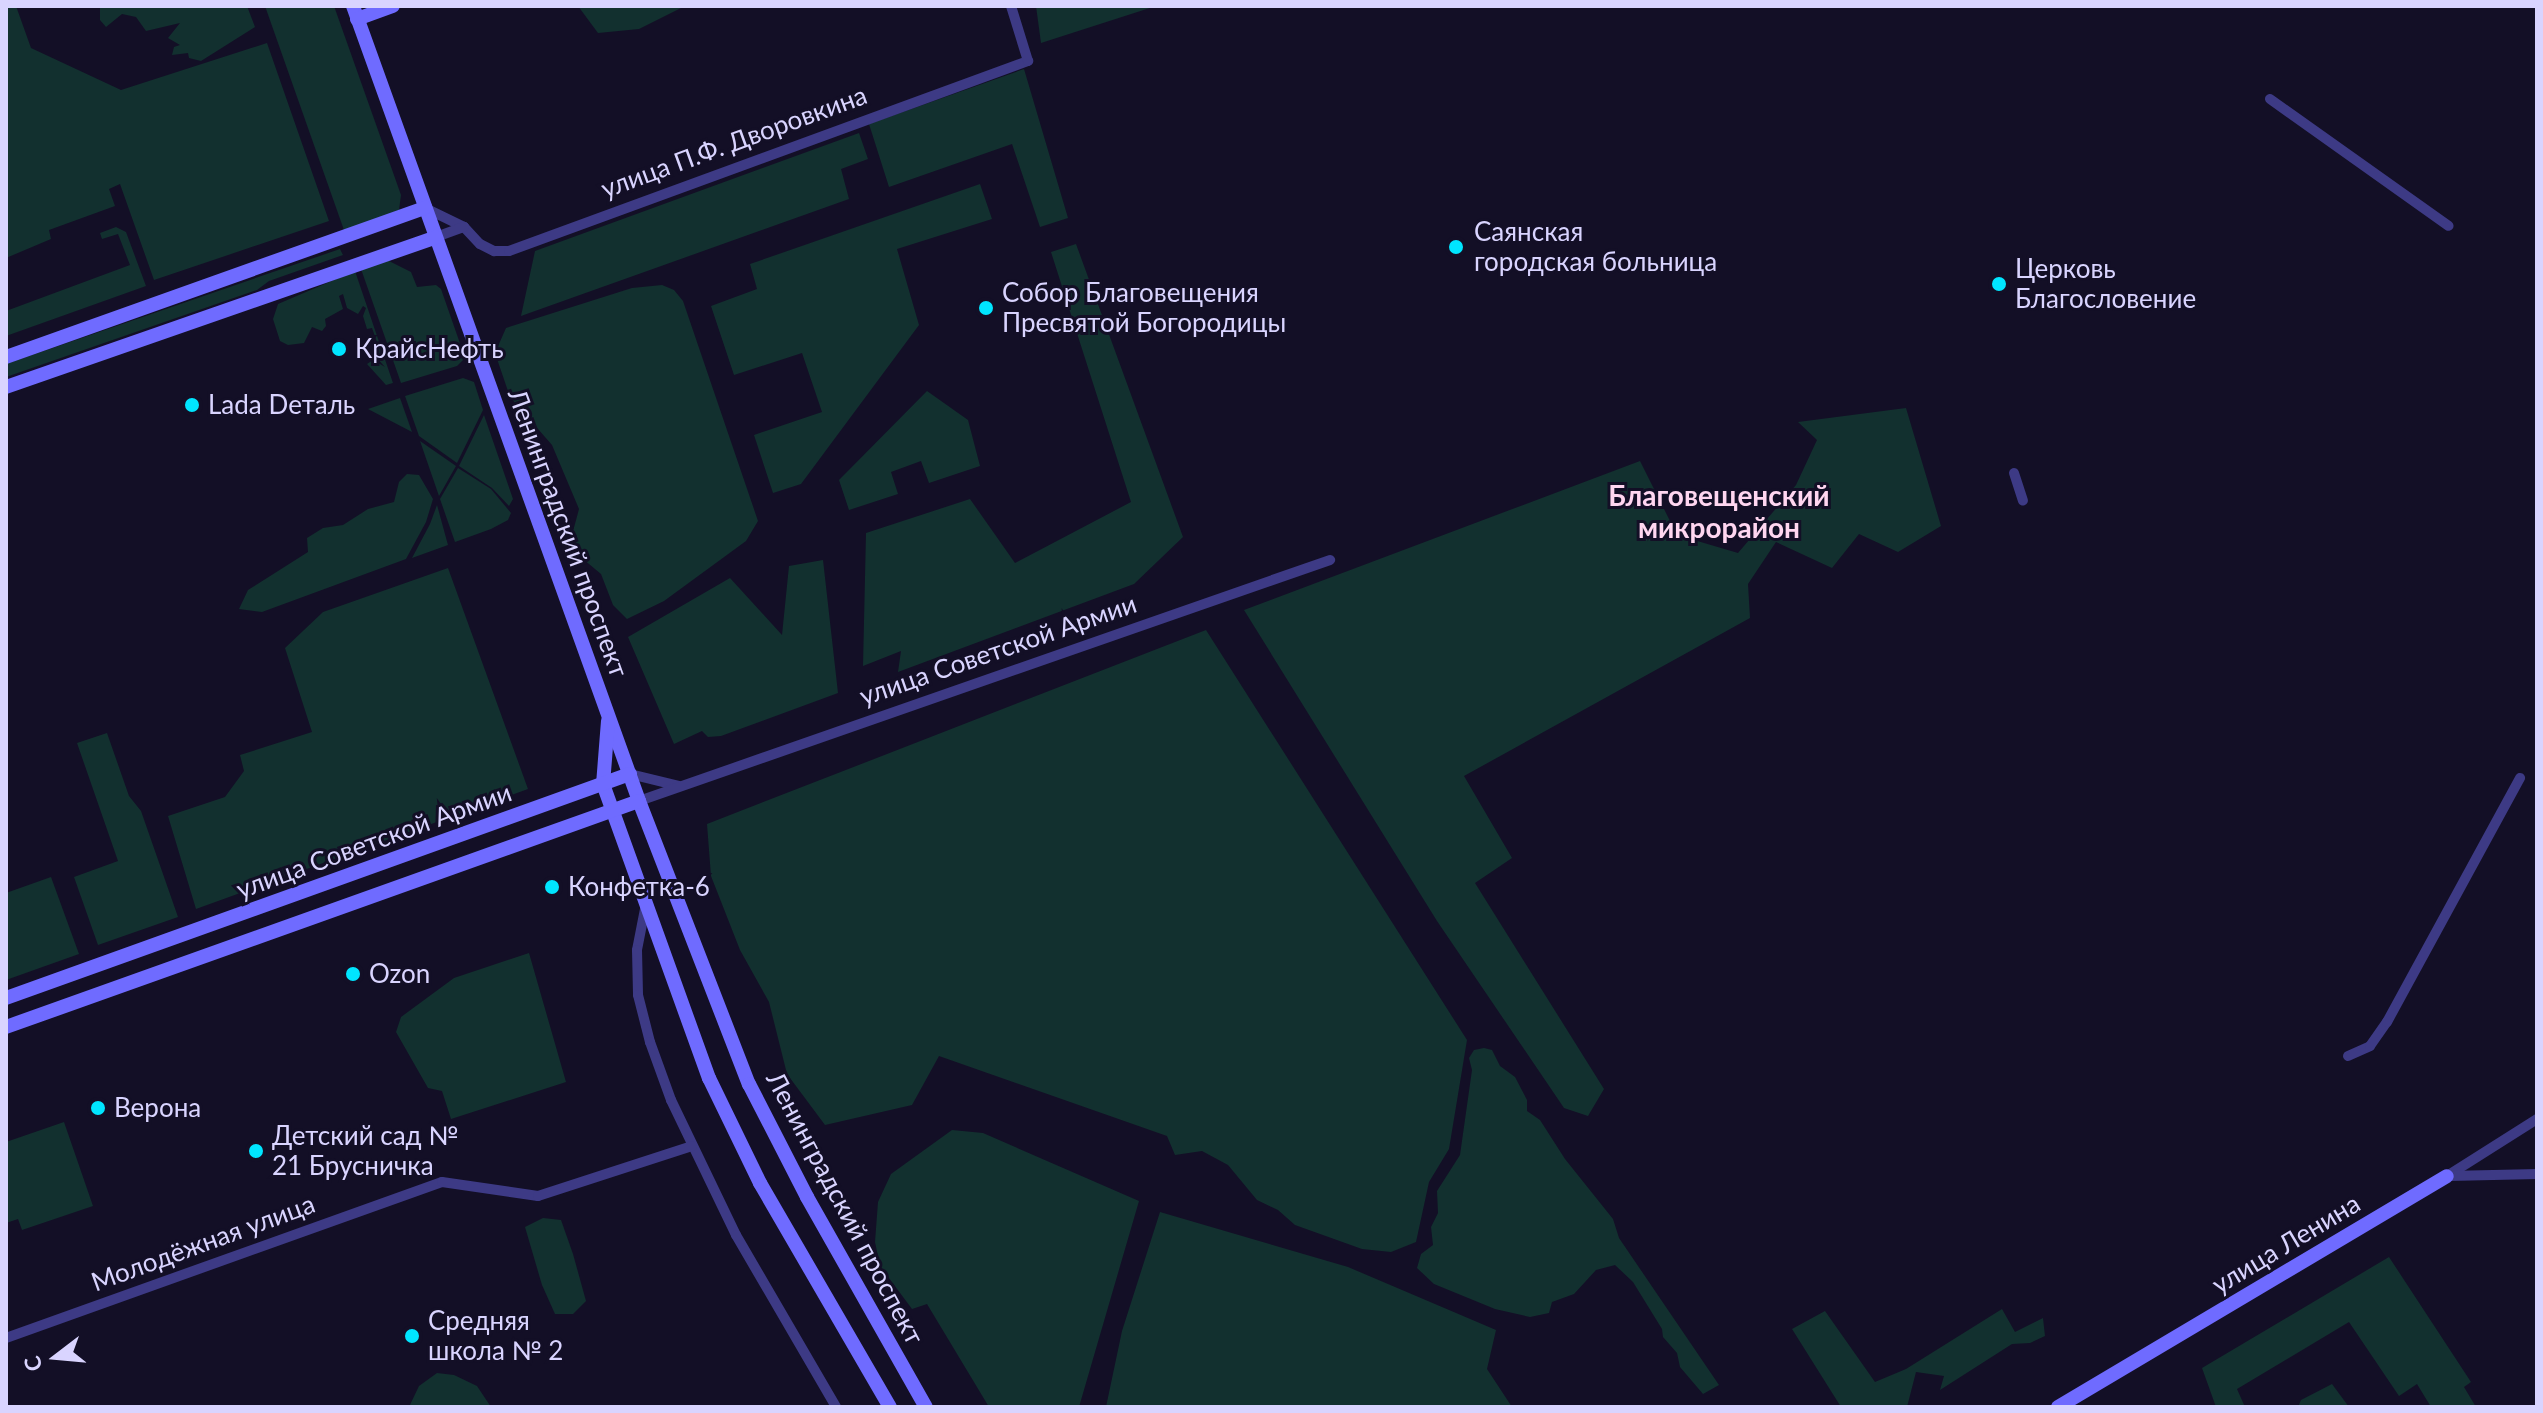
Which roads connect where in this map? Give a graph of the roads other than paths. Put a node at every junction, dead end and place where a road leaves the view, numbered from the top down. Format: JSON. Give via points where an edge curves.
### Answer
{"nodes":[{"id":1,"x":393,"y":6,"type":"edge"},
{"id":2,"x":1011,"y":6,"type":"edge"},
{"id":3,"x":355,"y":12,"type":"edge"},
{"id":4,"x":2270,"y":99,"type":"dead end"},
{"id":5,"x":425,"y":208,"type":"junction"},
{"id":6,"x":2449,"y":226,"type":"dead end"},
{"id":7,"x":464,"y":227,"type":"junction"},
{"id":8,"x":436,"y":237,"type":"junction"},
{"id":9,"x":6,"y":357,"type":"edge"},
{"id":10,"x":6,"y":387,"type":"edge"},
{"id":11,"x":2014,"y":473,"type":"dead end"},
{"id":12,"x":2023,"y":501,"type":"dead end"},
{"id":13,"x":1330,"y":560,"type":"dead end"},
{"id":14,"x":609,"y":714,"type":"junction"},
{"id":15,"x":630,"y":774,"type":"junction"},
{"id":16,"x":2520,"y":778,"type":"dead end"},
{"id":17,"x":603,"y":784,"type":"junction"},
{"id":18,"x":681,"y":786,"type":"junction"},
{"id":19,"x":639,"y":801,"type":"junction"},
{"id":20,"x":613,"y":810,"type":"junction"},
{"id":21,"x":646,"y":902,"type":"junction"},
{"id":22,"x":220,"y":922,"type":"junction"},
{"id":23,"x":229,"y":949,"type":"junction"},
{"id":24,"x":6,"y":998,"type":"edge"},
{"id":25,"x":6,"y":1027,"type":"edge"},
{"id":26,"x":2348,"y":1056,"type":"dead end"},
{"id":27,"x":2537,"y":1119,"type":"edge"},
{"id":28,"x":692,"y":1146,"type":"junction"},
{"id":29,"x":2537,"y":1174,"type":"edge"},
{"id":30,"x":2447,"y":1176,"type":"junction"},
{"id":31,"x":6,"y":1338,"type":"edge"},
{"id":32,"x":836,"y":1407,"type":"edge"},
{"id":33,"x":890,"y":1407,"type":"edge"},
{"id":34,"x":926,"y":1407,"type":"edge"},
{"id":35,"x":2058,"y":1407,"type":"edge"}],
"edges":[{"from":1,"to":3,"type":"street"},
{"from":2,"to":7,"type":"street","name":"улица П.Ф. Дворовкина","via":[[1028,61],[509,251],[480,244]]},
{"from":3,"to":5,"type":"street","name":"Ленинградский проспект"},
{"from":4,"to":6,"type":"street"},
{"from":5,"to":7,"type":"street","name":"улица П.Ф. Дворовкина"},
{"from":5,"to":8,"type":"street","name":"Ленинградский проспект"},
{"from":5,"to":9,"type":"street"},
{"from":7,"to":8,"type":"street"},
{"from":8,"to":10,"type":"street"},
{"from":8,"to":14,"type":"street","name":"Ленинградский проспект"},
{"from":11,"to":12,"type":"street"},
{"from":13,"to":18,"type":"street","name":"улица Советской Армии"},
{"from":14,"to":15,"type":"street","name":"Ленинградский проспект"},
{"from":14,"to":17,"type":"street","name":"Ленинградский проспект"},
{"from":15,"to":17,"type":"street","name":"улица Советской Армии"},
{"from":15,"to":18,"type":"street"},
{"from":15,"to":19,"type":"street","name":"Ленинградский проспект"},
{"from":16,"to":26,"type":"street","via":[[2387,1022],[2370,1046]]},
{"from":17,"to":20,"type":"street","name":"Ленинградский проспект"},
{"from":17,"to":22,"type":"street","name":"улица Советской Армии"},
{"from":18,"to":19,"type":"street","name":"улица Советской Армии"},
{"from":19,"to":20,"type":"street","name":"улица Советской Армии"},
{"from":19,"to":34,"type":"street","name":"Ленинградский проспект","via":[[767,1124]]},
{"from":20,"to":21,"type":"street","name":"Ленинградский проспект"},
{"from":20,"to":23,"type":"street","name":"улица Советской Армии"},
{"from":21,"to":28,"type":"street","via":[[637,950],[638,995],[650,1042]]},
{"from":21,"to":33,"type":"street","name":"Ленинградский проспект","via":[[709,1078],[760,1183]]},
{"from":22,"to":23,"type":"street","name":"улица Советской Армии"},
{"from":22,"to":24,"type":"street","name":"улица Советской Армии"},
{"from":23,"to":25,"type":"street","name":"улица Советской Армии"},
{"from":27,"to":30,"type":"street","name":"улица Ленина"},
{"from":28,"to":31,"type":"street","name":"Молодёжная улица","via":[[538,1196],[442,1182]]},
{"from":28,"to":32,"type":"street","via":[[736,1235]]},
{"from":29,"to":30,"type":"street"},
{"from":30,"to":35,"type":"street","name":"улица Ленина"}]}
